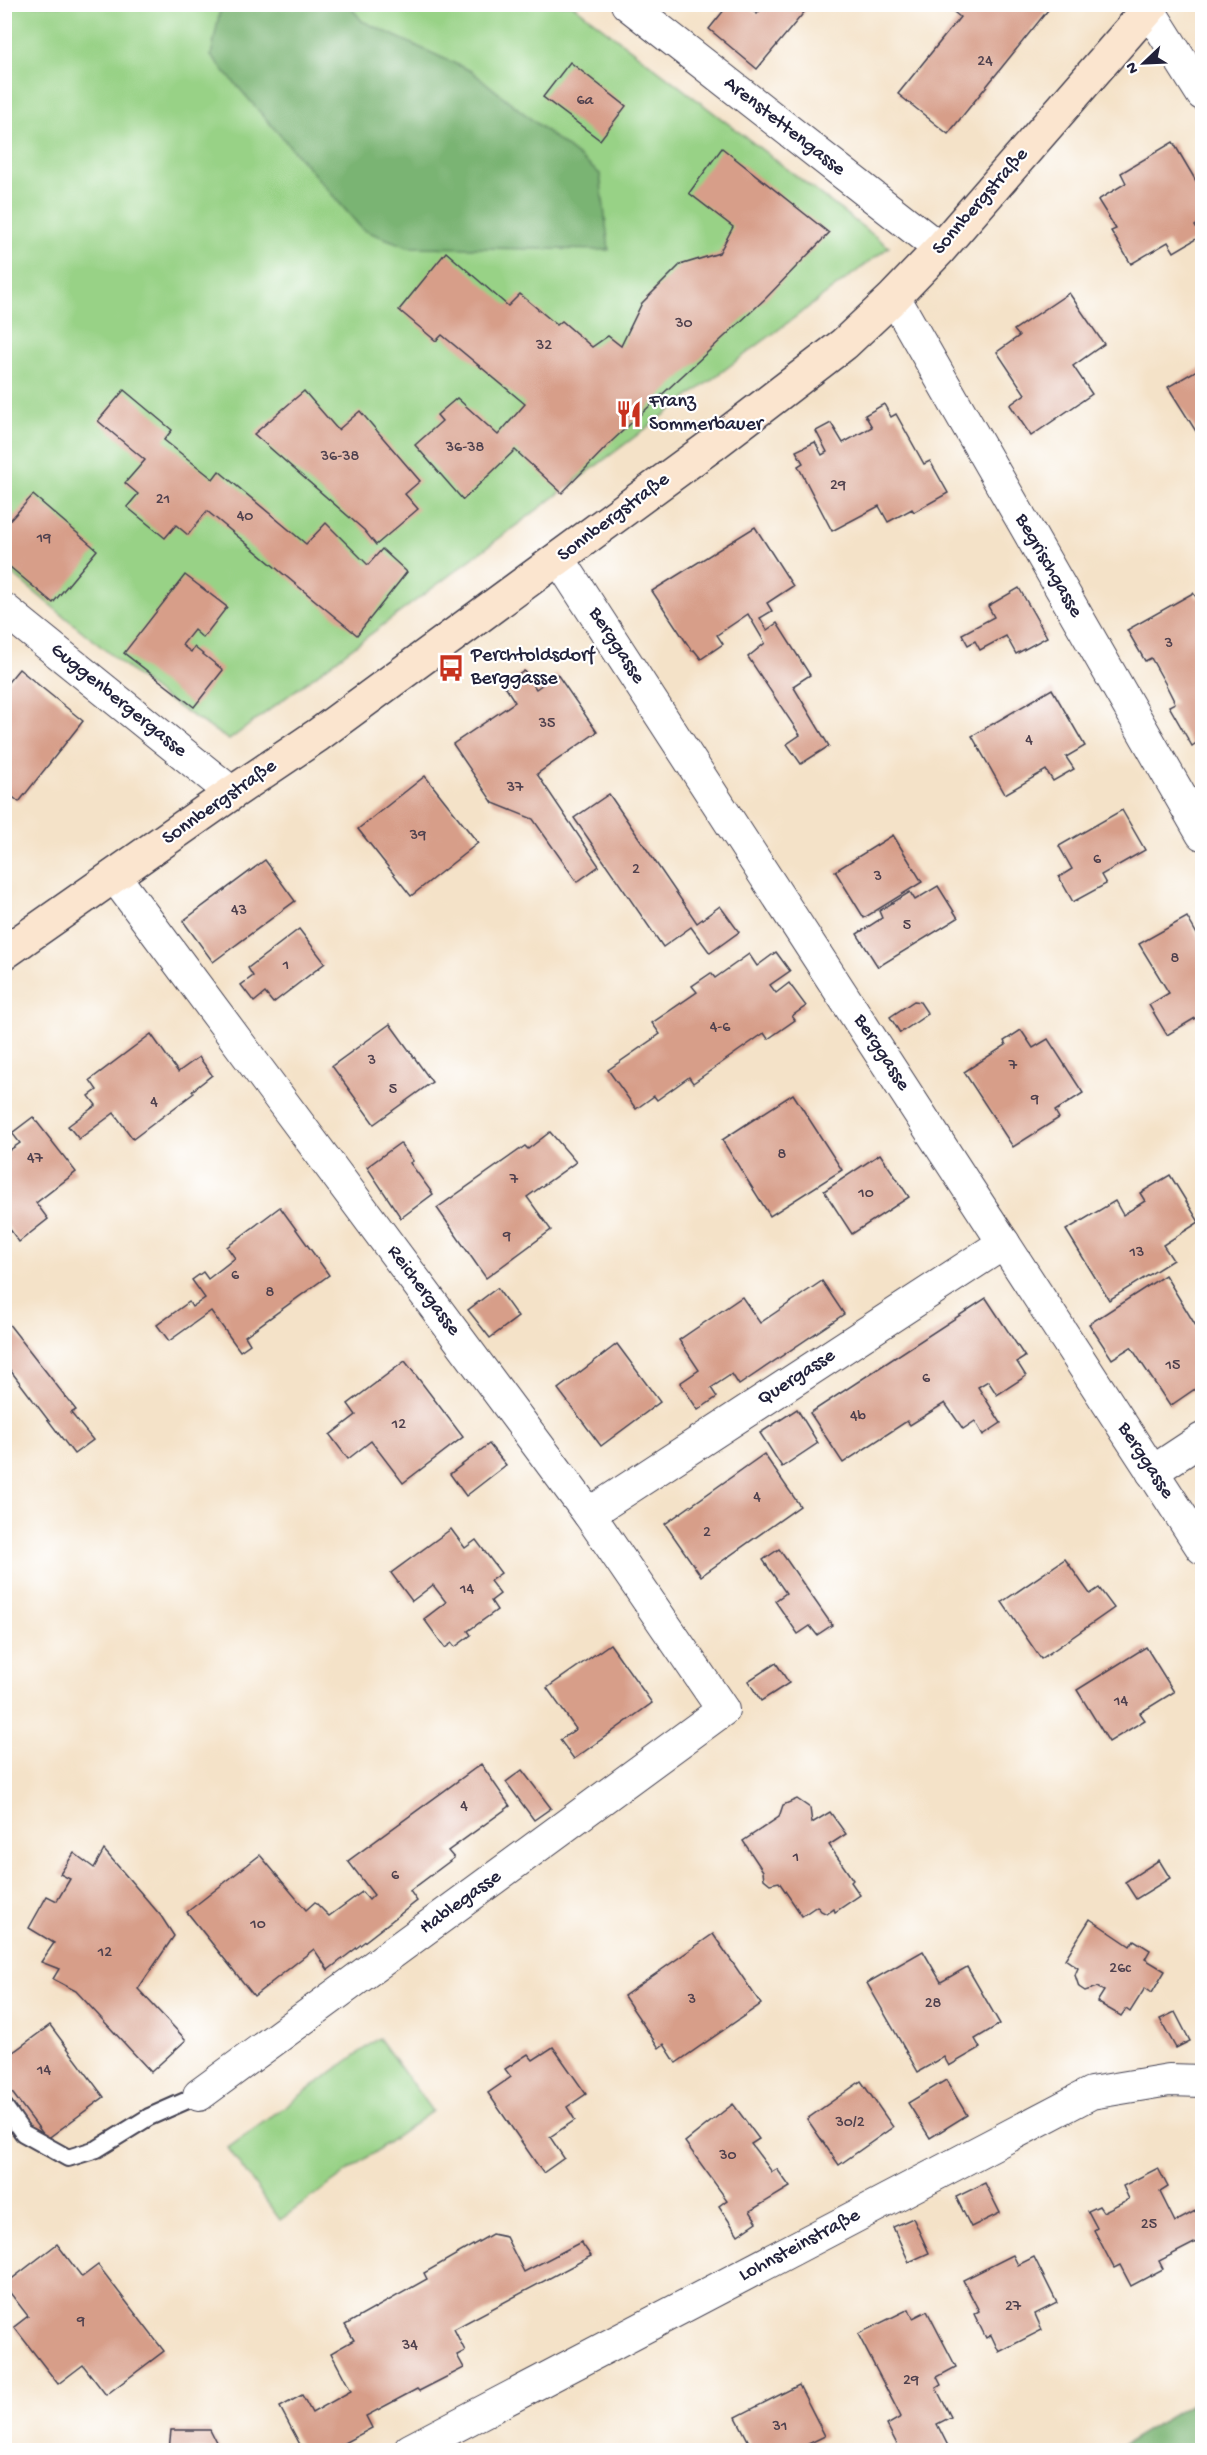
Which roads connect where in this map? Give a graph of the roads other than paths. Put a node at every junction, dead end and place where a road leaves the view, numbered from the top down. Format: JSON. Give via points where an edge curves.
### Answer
{"nodes":[{"id":1,"x":627,"y":4,"type":"edge"},
{"id":2,"x":1151,"y":7,"type":"edge"},
{"id":3,"x":1203,"y":94,"type":"edge"},
{"id":4,"x":940,"y":249,"type":"junction"},
{"id":5,"x":894,"y":297,"type":"junction"},
{"id":6,"x":559,"y":559,"type":"junction"},
{"id":7,"x":4,"y":609,"type":"edge"},
{"id":8,"x":232,"y":793,"type":"junction"},
{"id":9,"x":1203,"y":834,"type":"edge"},
{"id":10,"x":115,"y":877,"type":"junction"},
{"id":11,"x":4,"y":953,"type":"edge"},
{"id":12,"x":1004,"y":1243,"type":"junction"},
{"id":13,"x":1203,"y":1439,"type":"edge"},
{"id":14,"x":1152,"y":1472,"type":"junction"},
{"id":15,"x":589,"y":1514,"type":"junction"},
{"id":16,"x":1203,"y":1548,"type":"edge"},
{"id":17,"x":723,"y":1710,"type":"joint"},
{"id":18,"x":1203,"y":2081,"type":"edge"},
{"id":19,"x":199,"y":2095,"type":"joint"},
{"id":20,"x":4,"y":2106,"type":"edge"},
{"id":21,"x":410,"y":2451,"type":"edge"}],
"edges":[{"from":1,"to":4,"type":"street","name":"Arenstettengasse"},
{"from":2,"to":3,"type":"street"},
{"from":2,"to":4,"type":"main road","name":"Sonnbergstraße"},
{"from":4,"to":5,"type":"main road","name":"Sonnbergstraße"},
{"from":5,"to":6,"type":"main road","name":"Sonnbergstraße","via":[[844,344]]},
{"from":5,"to":9,"type":"street","name":"Begrischgasse"},
{"from":6,"to":8,"type":"main road","name":"Sonnbergstraße"},
{"from":6,"to":12,"type":"street","name":"Berggasse"},
{"from":7,"to":8,"type":"street","name":"Guggenbergergasse"},
{"from":8,"to":10,"type":"main road","name":"Sonnbergstraße"},
{"from":10,"to":11,"type":"main road","name":"Sonnbergstraße"},
{"from":10,"to":15,"type":"street","name":"Reichergasse"},
{"from":12,"to":14,"type":"street","name":"Berggasse"},
{"from":12,"to":15,"type":"street","name":"Quergasse"},
{"from":13,"to":14,"type":"street"},
{"from":14,"to":16,"type":"street","name":"Berggasse"},
{"from":15,"to":17,"type":"street","name":"Reichergasse"},
{"from":17,"to":19,"type":"street","name":"Hablegasse"},
{"from":18,"to":21,"type":"street","name":"Lohnsteinstraße","via":[[1169,2080],[1091,2093]]},
{"from":19,"to":20,"type":"lane","via":[[149,2117],[97,2148],[68,2158],[23,2133]]}]}
